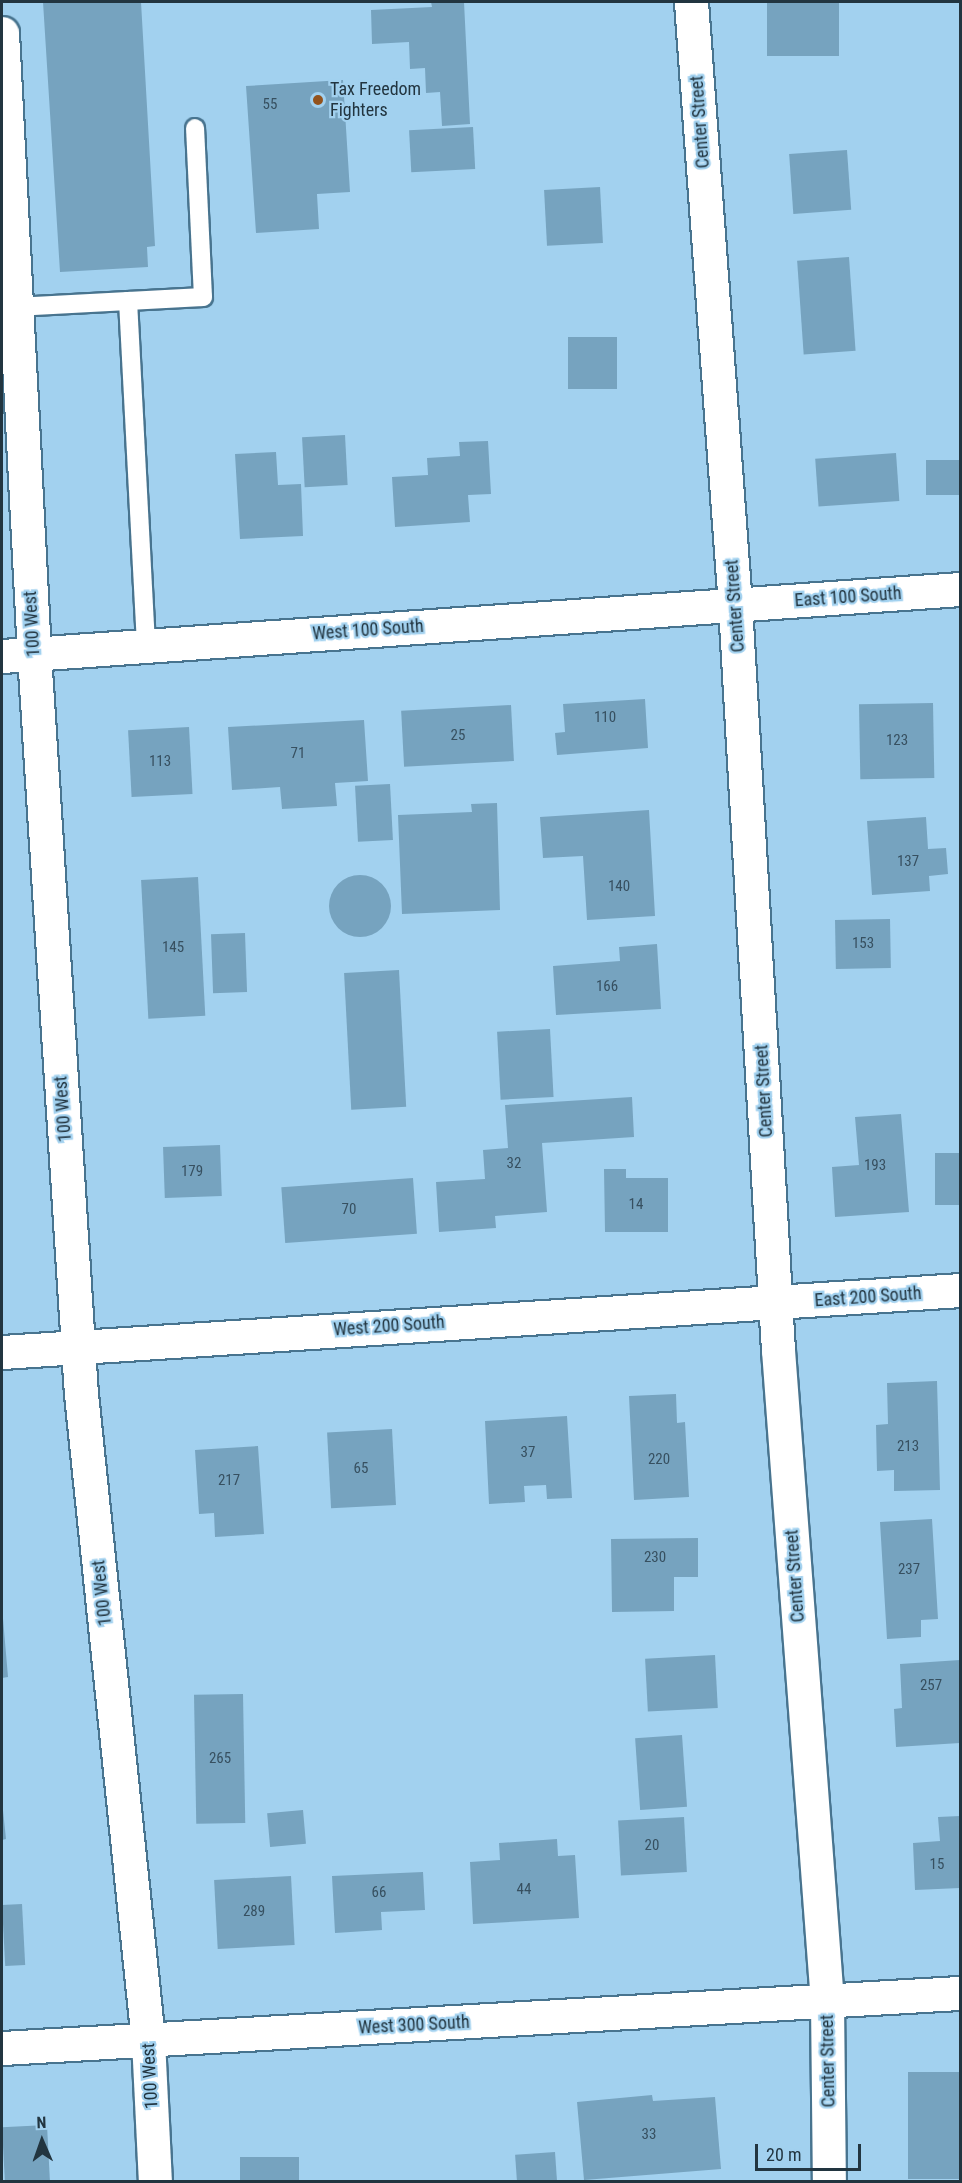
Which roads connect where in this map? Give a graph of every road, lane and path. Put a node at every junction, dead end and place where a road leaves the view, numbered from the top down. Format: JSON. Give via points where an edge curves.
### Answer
{"nodes":[{"id":1,"x":691,"y":2,"type":"edge"},
{"id":2,"x":2,"y":33,"type":"edge"},
{"id":3,"x":195,"y":128,"type":"dead end"},
{"id":4,"x":10,"y":293,"type":"edge"},
{"id":5,"x":128,"y":301,"type":"junction"},
{"id":6,"x":960,"y":589,"type":"edge"},
{"id":7,"x":735,"y":605,"type":"junction"},
{"id":8,"x":146,"y":646,"type":"junction"},
{"id":9,"x":34,"y":654,"type":"junction"},
{"id":10,"x":2,"y":656,"type":"edge"},
{"id":11,"x":960,"y":1290,"type":"edge"},
{"id":12,"x":776,"y":1303,"type":"junction"},
{"id":13,"x":79,"y":1347,"type":"junction"},
{"id":14,"x":2,"y":1352,"type":"edge"},
{"id":15,"x":960,"y":1993,"type":"edge"},
{"id":16,"x":827,"y":2001,"type":"junction"},
{"id":17,"x":148,"y":2040,"type":"junction"},
{"id":18,"x":2,"y":2048,"type":"edge"},
{"id":19,"x":155,"y":2181,"type":"edge"},
{"id":20,"x":829,"y":2181,"type":"edge"}],
"edges":[{"from":1,"to":7,"type":"street","name":"Center Street"},
{"from":2,"to":4,"type":"street","name":"100 West"},
{"from":3,"to":5,"type":"lane","via":[[203,297]]},
{"from":4,"to":5,"type":"lane"},
{"from":4,"to":9,"type":"street","name":"100 West"},
{"from":5,"to":8,"type":"lane"},
{"from":6,"to":7,"type":"street","name":"East 100 South"},
{"from":7,"to":8,"type":"street","name":"West 100 South"},
{"from":7,"to":12,"type":"street","name":"Center Street"},
{"from":8,"to":9,"type":"street","name":"West 100 South"},
{"from":9,"to":10,"type":"street","name":"West 100 South"},
{"from":9,"to":13,"type":"street","name":"100 West"},
{"from":11,"to":12,"type":"street","name":"East 200 South"},
{"from":12,"to":13,"type":"street","name":"West 200 South"},
{"from":12,"to":16,"type":"street","name":"Center Street"},
{"from":13,"to":14,"type":"street","name":"West 200 South"},
{"from":13,"to":17,"type":"street","name":"100 West"},
{"from":15,"to":16,"type":"street","name":"West 300 South"},
{"from":16,"to":17,"type":"street","name":"West 300 South"},
{"from":16,"to":20,"type":"street","name":"Center Street"},
{"from":17,"to":18,"type":"street","name":"West 300 South"},
{"from":17,"to":19,"type":"street","name":"100 West"}]}
